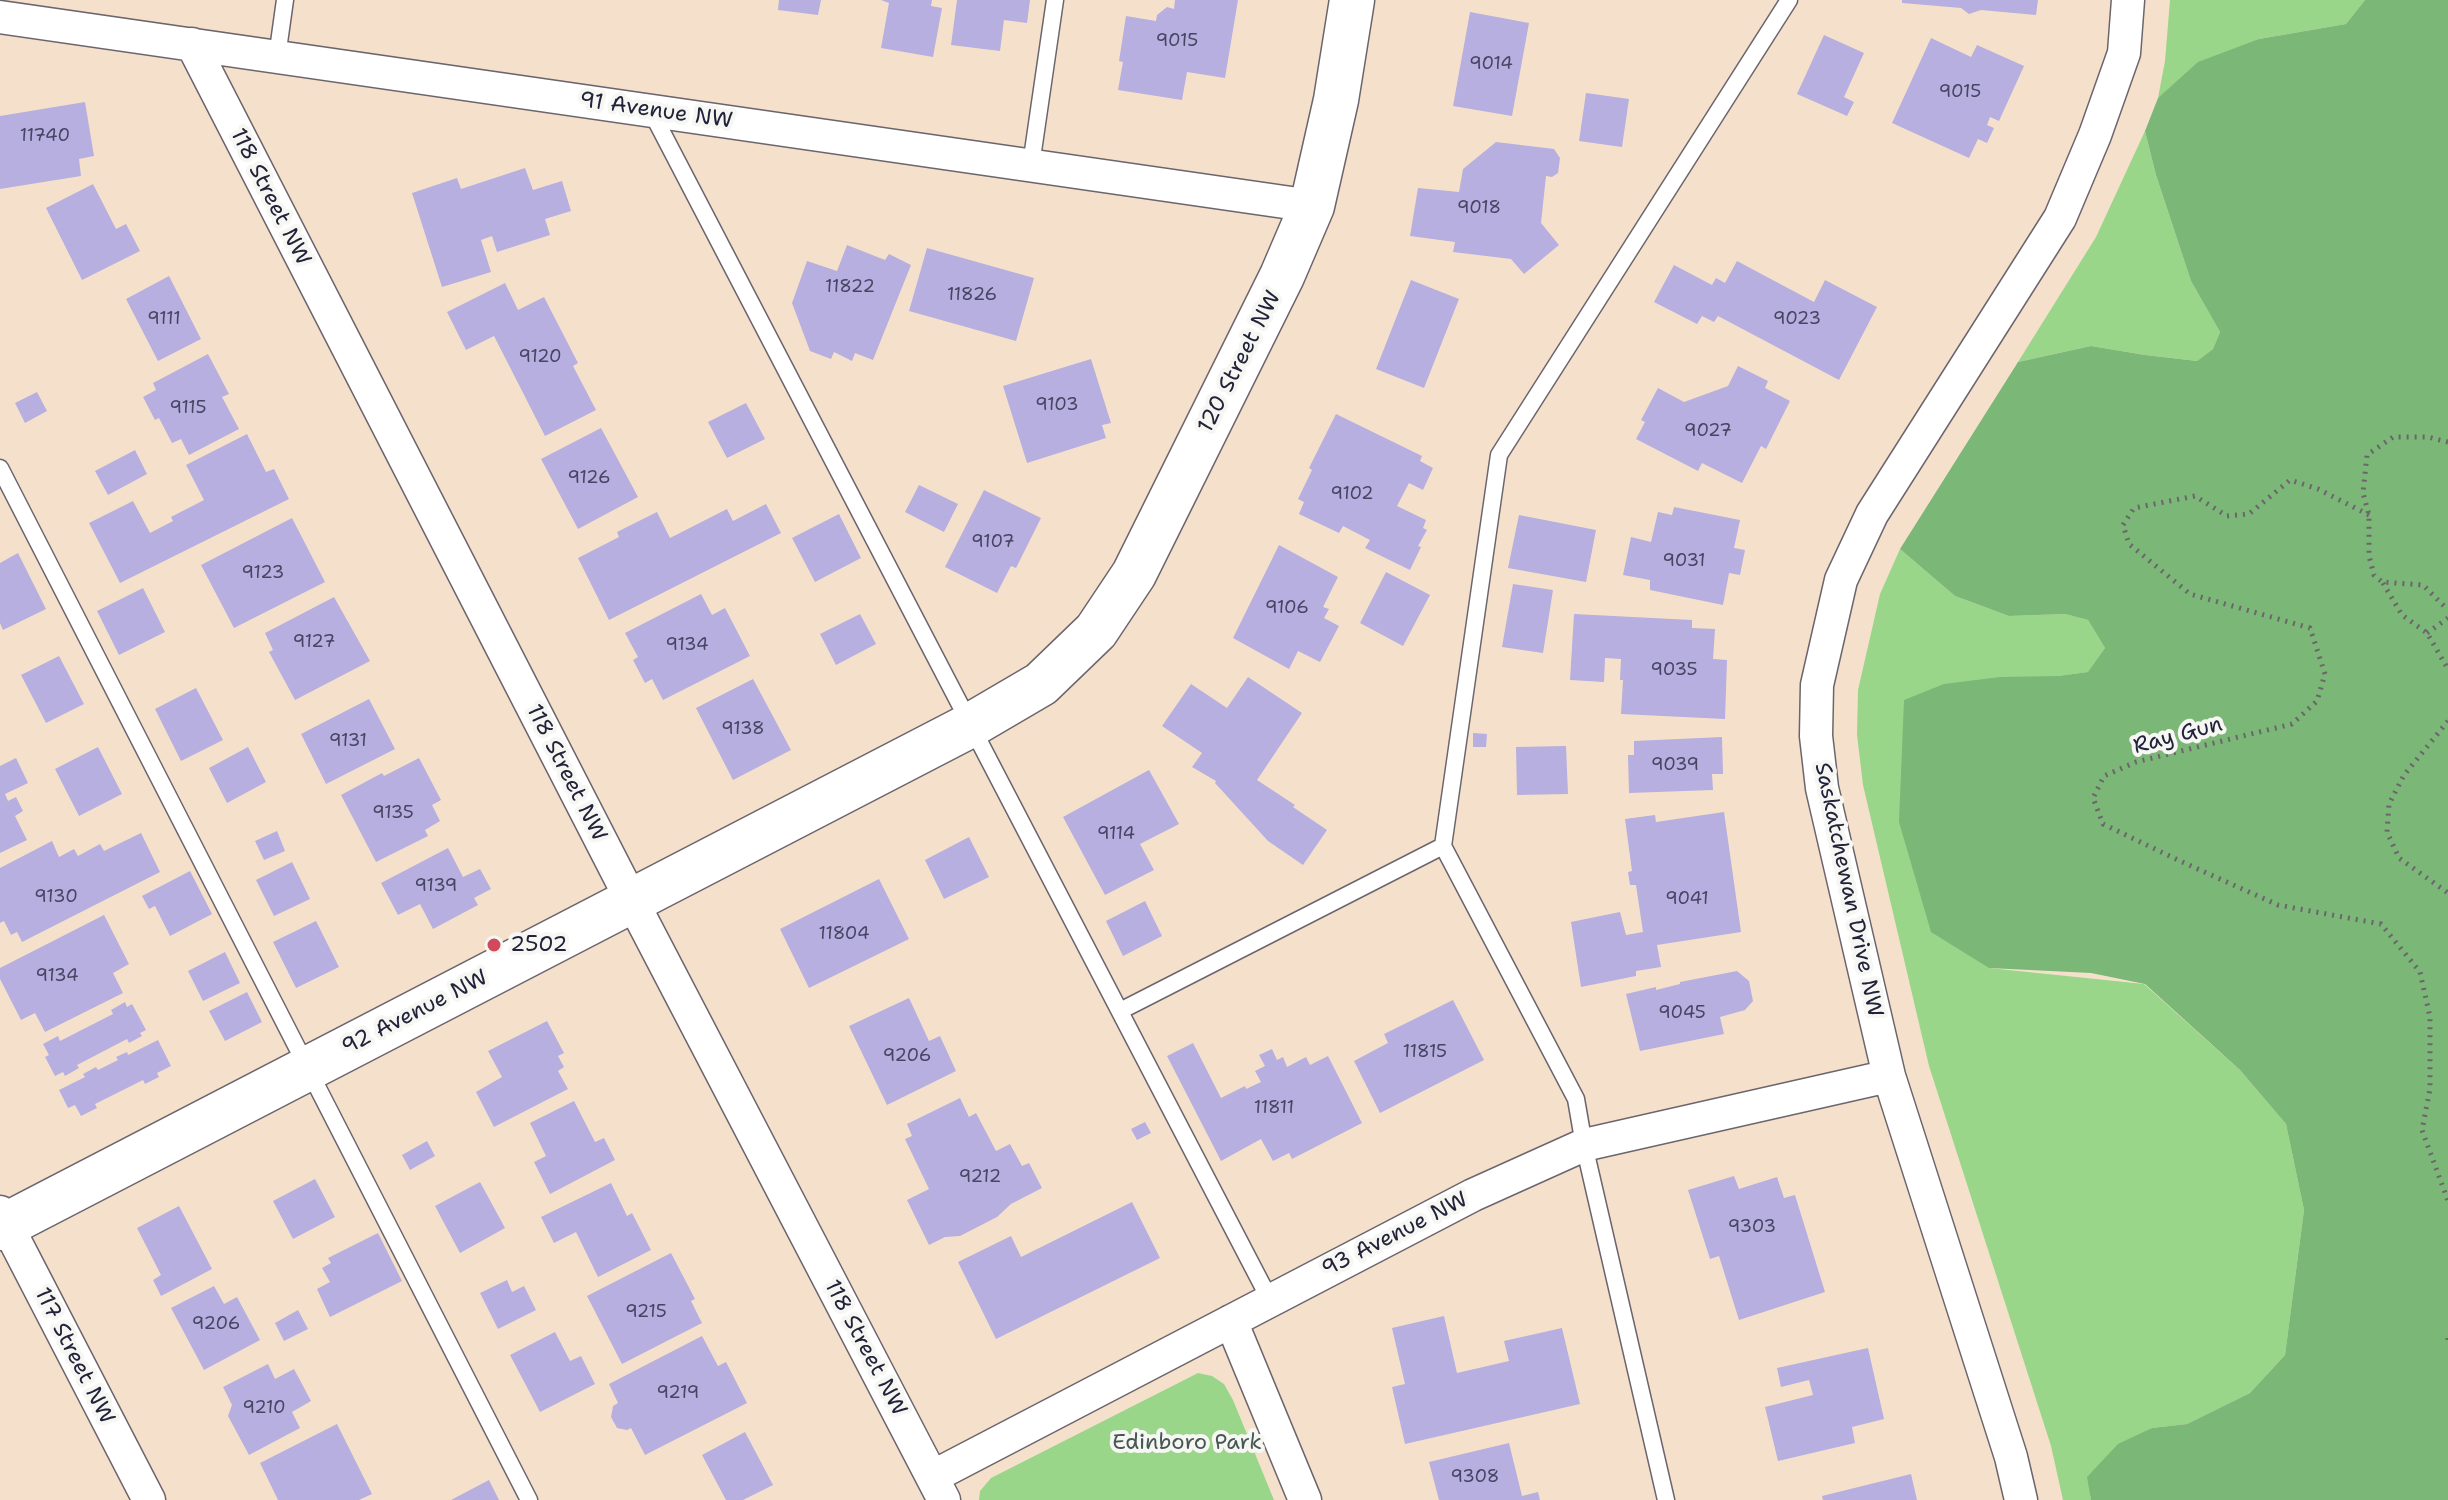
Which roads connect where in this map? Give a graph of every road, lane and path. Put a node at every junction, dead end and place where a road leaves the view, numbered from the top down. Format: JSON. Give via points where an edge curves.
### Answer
{"nodes":[{"id":1,"x":285,"y":0,"type":"edge"},
{"id":2,"x":1055,"y":0,"type":"edge"},
{"id":3,"x":1352,"y":0,"type":"edge"},
{"id":4,"x":1789,"y":0,"type":"edge"},
{"id":5,"x":2128,"y":0,"type":"edge"},
{"id":6,"x":0,"y":17,"type":"edge"},
{"id":7,"x":192,"y":44,"type":"junction"},
{"id":8,"x":277,"y":57,"type":"junction"},
{"id":9,"x":651,"y":111,"type":"junction"},
{"id":10,"x":1031,"y":165,"type":"junction"},
{"id":11,"x":1312,"y":206,"type":"junction"},
{"id":12,"x":2448,"y":442,"type":"edge"},
{"id":13,"x":0,"y":468,"type":"edge"},
{"id":14,"x":2369,"y":515,"type":"junction"},
{"id":15,"x":2382,"y":582,"type":"junction"},
{"id":16,"x":2448,"y":610,"type":"edge"},
{"id":17,"x":2448,"y":618,"type":"edge"},
{"id":18,"x":2427,"y":633,"type":"junction"},
{"id":19,"x":2448,"y":669,"type":"edge"},
{"id":20,"x":1041,"y":684,"type":"joint"},
{"id":21,"x":2448,"y":721,"type":"edge"},
{"id":22,"x":971,"y":725,"type":"junction"},
{"id":23,"x":1443,"y":846,"type":"junction"},
{"id":24,"x":2448,"y":893,"type":"edge"},
{"id":25,"x":632,"y":901,"type":"junction"},
{"id":26,"x":1120,"y":1011,"type":"junction"},
{"id":27,"x":308,"y":1068,"type":"junction"},
{"id":28,"x":1889,"y":1076,"type":"junction"},
{"id":29,"x":1584,"y":1145,"type":"junction"},
{"id":30,"x":2448,"y":1201,"type":"edge"},
{"id":31,"x":2,"y":1222,"type":"edge"},
{"id":32,"x":1270,"y":1300,"type":"junction"},
{"id":33,"x":1231,"y":1321,"type":"junction"},
{"id":34,"x":938,"y":1488,"type":"edge"},
{"id":35,"x":149,"y":1500,"type":"edge"},
{"id":36,"x":529,"y":1500,"type":"edge"},
{"id":37,"x":1305,"y":1500,"type":"edge"},
{"id":38,"x":1666,"y":1500,"type":"edge"},
{"id":39,"x":2021,"y":1500,"type":"edge"}],
"edges":[{"from":1,"to":8,"type":"lane"},
{"from":2,"to":10,"type":"lane"},
{"from":3,"to":11,"type":"street","name":"120 Street NW"},
{"from":4,"to":23,"type":"lane","via":[[1499,455]]},
{"from":5,"to":28,"type":"street","name":"Saskatchewan Drive NW","via":[[2124,53],[2060,218],[1872,514],[1841,580],[1817,685],[1822,788]]},
{"from":6,"to":7,"type":"street","name":"91 Avenue NW"},
{"from":7,"to":8,"type":"street","name":"91 Avenue NW"},
{"from":7,"to":25,"type":"street","name":"118 Street NW"},
{"from":8,"to":9,"type":"street","name":"91 Avenue NW"},
{"from":9,"to":10,"type":"street","name":"91 Avenue NW"},
{"from":9,"to":22,"type":"lane"},
{"from":10,"to":11,"type":"street","name":"91 Avenue NW"},
{"from":11,"to":20,"type":"street","name":"120 Street NW","via":[[1134,574],[1096,631]]},
{"from":12,"to":14,"type":"path","via":[[2393,437],[2367,455],[2363,493]]},
{"from":13,"to":27,"type":"lane"},
{"from":14,"to":15,"type":"path","via":[[2369,556],[2374,575]]},
{"from":14,"to":30,"type":"path","name":"Ray Gun","via":[[2290,480],[2249,514],[2227,516],[2195,496],[2134,508],[2123,525],[2129,544],[2190,594],[2310,628],[2325,674],[2317,701],[2292,724],[2136,762],[2104,776],[2093,798],[2103,824],[2278,905],[2381,924],[2420,972],[2430,1017],[2430,1089],[2422,1130]]},
{"from":15,"to":16,"type":"path","via":[[2423,585]]},
{"from":15,"to":18,"type":"path","via":[[2402,615]]},
{"from":17,"to":18,"type":"path"},
{"from":18,"to":19,"type":"path"},
{"from":20,"to":22,"type":"street","name":"92 Avenue NW"},
{"from":21,"to":24,"type":"path","via":[[2404,775],[2389,804],[2387,832],[2399,858]]},
{"from":22,"to":25,"type":"street","name":"92 Avenue NW"},
{"from":22,"to":26,"type":"lane"},
{"from":23,"to":26,"type":"lane"},
{"from":23,"to":29,"type":"lane","via":[[1576,1099]]},
{"from":25,"to":27,"type":"street","name":"92 Avenue NW"},
{"from":25,"to":34,"type":"street","name":"118 Street NW"},
{"from":26,"to":32,"type":"lane"},
{"from":27,"to":31,"type":"street","name":"92 Avenue NW"},
{"from":27,"to":36,"type":"lane"},
{"from":28,"to":29,"type":"street","name":"93 Avenue NW"},
{"from":28,"to":39,"type":"street","name":"Saskatchewan Drive NW"},
{"from":29,"to":32,"type":"street","name":"93 Avenue NW","via":[[1473,1195]]},
{"from":29,"to":38,"type":"lane"},
{"from":31,"to":35,"type":"street","name":"117 Street NW"},
{"from":32,"to":33,"type":"street","name":"93 Avenue NW"},
{"from":33,"to":34,"type":"street","name":"93 Avenue NW"},
{"from":33,"to":37,"type":"street"}]}
